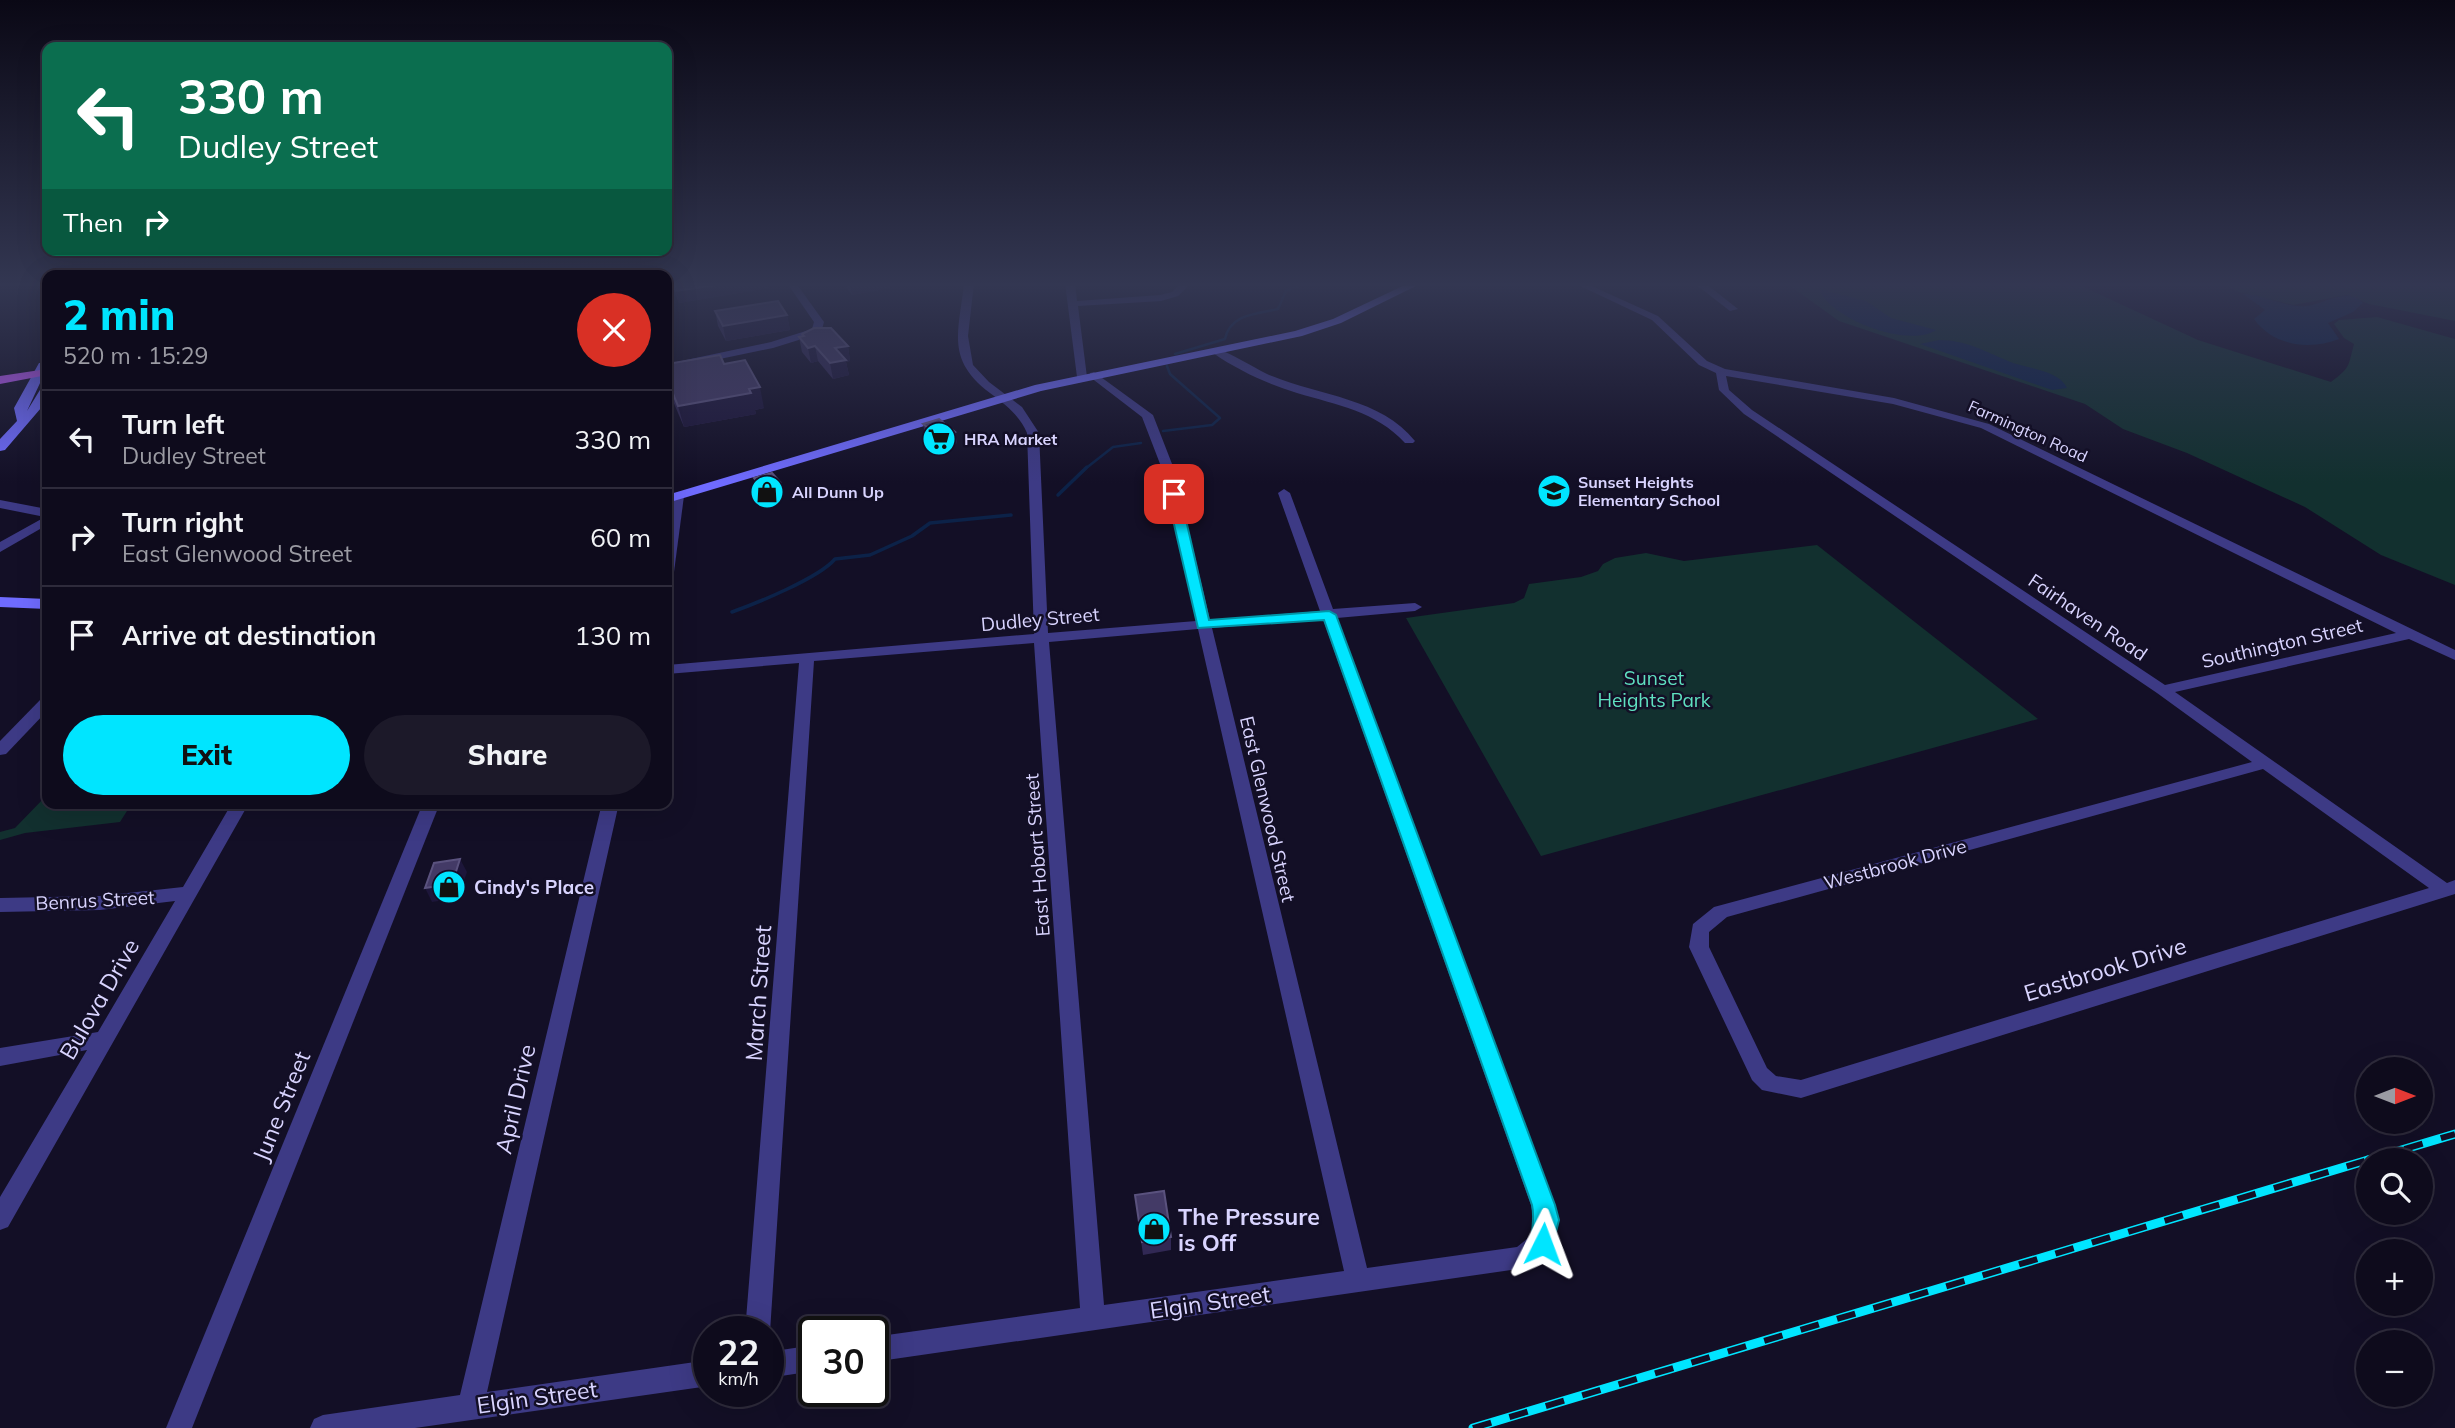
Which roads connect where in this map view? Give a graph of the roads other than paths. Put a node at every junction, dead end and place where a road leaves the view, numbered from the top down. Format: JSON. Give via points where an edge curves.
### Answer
{"nodes":[{"id":1,"x":751,"y":350,"type":"edge"},
{"id":2,"x":965,"y":350,"type":"edge"},
{"id":3,"x":1082,"y":350,"type":"edge"},
{"id":4,"x":1224,"y":350,"type":"edge"},
{"id":5,"x":1689,"y":350,"type":"edge"},
{"id":6,"x":1217,"y":351,"type":"junction"},
{"id":7,"x":672,"y":366,"type":"edge"},
{"id":8,"x":42,"y":369,"type":"edge"},
{"id":9,"x":42,"y":369,"type":"edge"},
{"id":10,"x":42,"y":371,"type":"edge"},
{"id":11,"x":0,"y":372,"type":"edge"},
{"id":12,"x":1722,"y":372,"type":"junction"},
{"id":13,"x":1088,"y":376,"type":"junction"},
{"id":14,"x":0,"y":380,"type":"edge"},
{"id":15,"x":1006,"y":398,"type":"junction"},
{"id":16,"x":42,"y":399,"type":"edge"},
{"id":17,"x":22,"y":420,"type":"junction"},
{"id":18,"x":1409,"y":441,"type":"dead end"},
{"id":19,"x":0,"y":447,"type":"edge"},
{"id":20,"x":1284,"y":493,"type":"dead end"},
{"id":21,"x":673,"y":498,"type":"edge"},
{"id":22,"x":0,"y":504,"type":"edge"},
{"id":23,"x":42,"y":512,"type":"edge"},
{"id":24,"x":42,"y":523,"type":"edge"},
{"id":25,"x":0,"y":548,"type":"edge"},
{"id":26,"x":0,"y":602,"type":"edge"},
{"id":27,"x":42,"y":604,"type":"edge"},
{"id":28,"x":1415,"y":607,"type":"dead end"},
{"id":29,"x":1329,"y":615,"type":"junction"},
{"id":30,"x":1203,"y":625,"type":"junction"},
{"id":31,"x":2411,"y":634,"type":"junction"},
{"id":32,"x":1041,"y":638,"type":"junction"},
{"id":33,"x":2455,"y":656,"type":"edge"},
{"id":34,"x":807,"y":657,"type":"junction"},
{"id":35,"x":672,"y":669,"type":"edge"},
{"id":36,"x":2162,"y":690,"type":"junction"},
{"id":37,"x":42,"y":707,"type":"edge"},
{"id":38,"x":0,"y":750,"type":"edge"},
{"id":39,"x":2263,"y":764,"type":"junction"},
{"id":40,"x":238,"y":809,"type":"edge"},
{"id":41,"x":430,"y":809,"type":"edge"},
{"id":42,"x":610,"y":809,"type":"edge"},
{"id":43,"x":2450,"y":889,"type":"edge"},
{"id":44,"x":189,"y":894,"type":"junction"},
{"id":45,"x":0,"y":905,"type":"edge"},
{"id":46,"x":103,"y":1039,"type":"junction"},
{"id":47,"x":0,"y":1057,"type":"edge"},
{"id":48,"x":1770,"y":1084,"type":"joint"},
{"id":49,"x":0,"y":1219,"type":"edge"},
{"id":50,"x":1358,"y":1281,"type":"junction"},
{"id":51,"x":758,"y":1316,"type":"edge"},
{"id":52,"x":1093,"y":1318,"type":"junction"},
{"id":53,"x":889,"y":1348,"type":"edge"},
{"id":54,"x":693,"y":1375,"type":"edge"},
{"id":55,"x":470,"y":1407,"type":"junction"},
{"id":56,"x":180,"y":1428,"type":"edge"},
{"id":57,"x":323,"y":1428,"type":"edge"}],
"edges":[{"from":1,"to":7,"type":"street"},
{"from":2,"to":15,"type":"street","name":"East Hobart Street","via":[[966,361],[978,377]]},
{"from":3,"to":13,"type":"street"},
{"from":4,"to":6,"type":"street"},
{"from":5,"to":12,"type":"street","name":"Farmington Road"},
{"from":6,"to":13,"type":"street"},
{"from":6,"to":18,"type":"street","via":[[1280,383],[1369,412]]},
{"from":8,"to":11,"type":"main road"},
{"from":9,"to":14,"type":"main road"},
{"from":10,"to":17,"type":"street","via":[[20,408]]},
{"from":12,"to":31,"type":"street","name":"Farmington Road","via":[[1894,401],[1985,426]]},
{"from":12,"to":36,"type":"street","name":"Fairhaven Road","via":[[1720,382],[1726,393],[1748,412]]},
{"from":13,"to":15,"type":"street"},
{"from":13,"to":30,"type":"street","name":"East Glenwood Street","via":[[1143,411],[1155,429]]},
{"from":15,"to":21,"type":"street"},
{"from":15,"to":32,"type":"street","name":"East Hobart Street","via":[[1024,413],[1033,433]]},
{"from":16,"to":17,"type":"street"},
{"from":17,"to":19,"type":"street"},
{"from":20,"to":29,"type":"street"},
{"from":22,"to":23,"type":"street"},
{"from":24,"to":25,"type":"street"},
{"from":26,"to":27,"type":"street"},
{"from":28,"to":29,"type":"street","name":"Dudley Street"},
{"from":29,"to":30,"type":"street","name":"Dudley Street"},
{"from":29,"to":50,"type":"street","name":"Elgin Street","via":[[1547,1220],[1543,1244],[1518,1258]]},
{"from":30,"to":32,"type":"street","name":"Dudley Street"},
{"from":30,"to":50,"type":"street","name":"East Glenwood Street"},
{"from":31,"to":33,"type":"street","name":"Farmington Road"},
{"from":31,"to":36,"type":"street","name":"Southington Street"},
{"from":32,"to":34,"type":"street","name":"Dudley Street"},
{"from":32,"to":52,"type":"street","name":"East Hobart Street"},
{"from":34,"to":35,"type":"street","name":"Dudley Street"},
{"from":34,"to":51,"type":"street","name":"March Street"},
{"from":36,"to":39,"type":"street","name":"Fairhaven Road"},
{"from":37,"to":38,"type":"street"},
{"from":39,"to":43,"type":"street","name":"Fairhaven Road"},
{"from":39,"to":48,"type":"street","name":"Westbrook Drive","via":[[1713,916],[1700,929],[1699,947],[1754,1065]]},
{"from":40,"to":44,"type":"street","name":"Bulova Drive"},
{"from":41,"to":56,"type":"street","name":"June Street"},
{"from":42,"to":55,"type":"street","name":"April Drive"},
{"from":43,"to":48,"type":"street","name":"Eastbrook Drive","via":[[1801,1089]]},
{"from":44,"to":45,"type":"street","name":"Benrus Street","via":[[100,903]]},
{"from":44,"to":46,"type":"street","name":"Bulova Drive"},
{"from":46,"to":47,"type":"street"},
{"from":46,"to":49,"type":"street","name":"Bulova Drive"},
{"from":50,"to":52,"type":"street","name":"Elgin Street"},
{"from":52,"to":53,"type":"street","name":"Elgin Street"},
{"from":54,"to":55,"type":"street","name":"Elgin Street"},
{"from":55,"to":57,"type":"street","name":"Elgin Street"}]}
